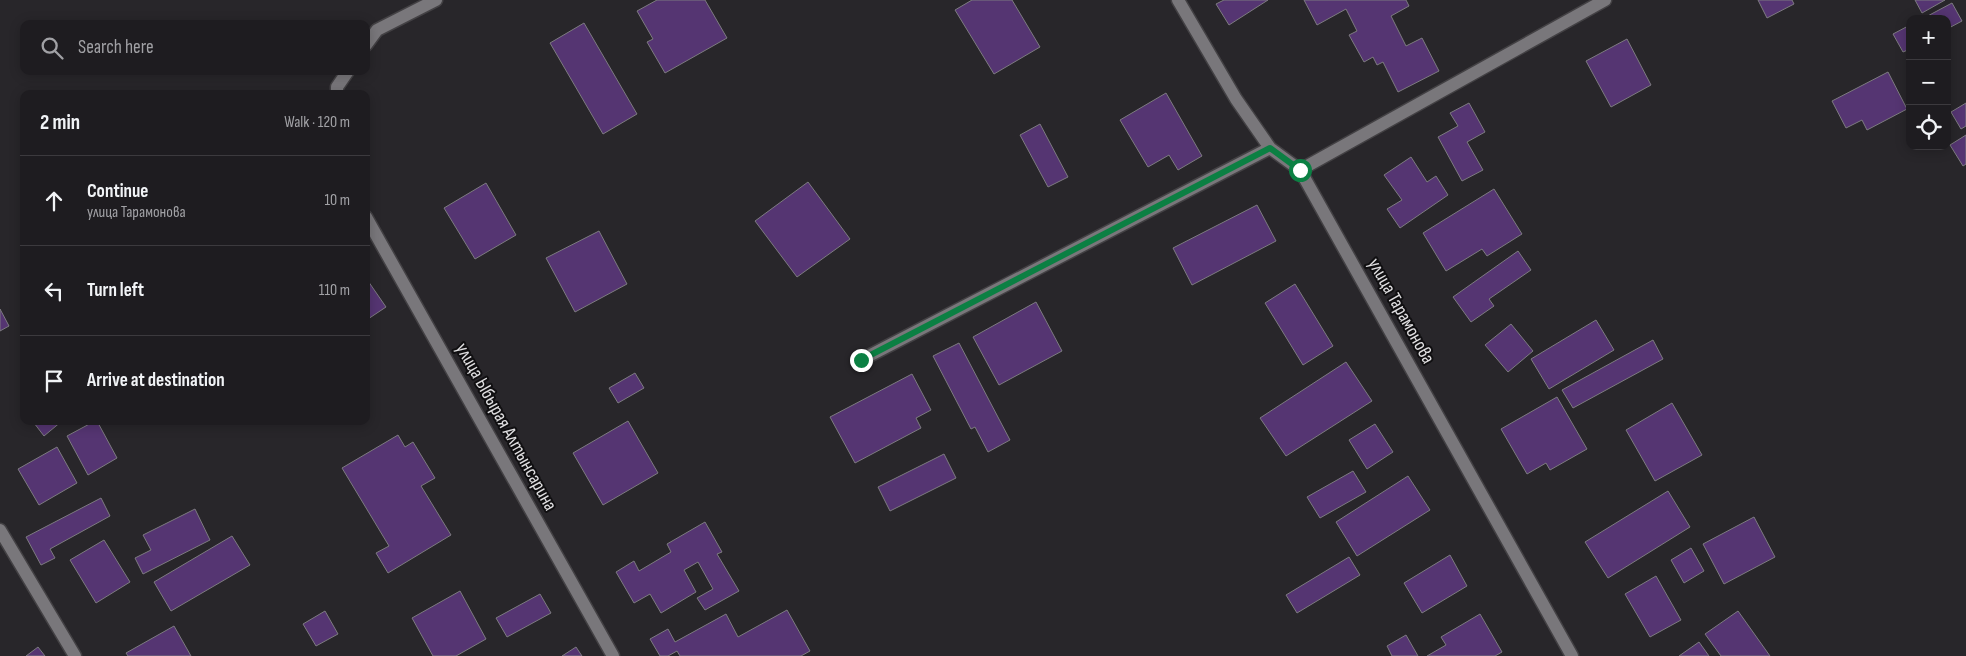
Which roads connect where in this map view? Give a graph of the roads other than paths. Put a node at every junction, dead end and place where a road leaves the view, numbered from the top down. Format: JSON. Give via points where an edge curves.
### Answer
{"nodes":[{"id":1,"x":436,"y":0,"type":"edge"},
{"id":2,"x":1178,"y":0,"type":"edge"},
{"id":3,"x":1605,"y":0,"type":"edge"},
{"id":4,"x":370,"y":40,"type":"edge"},
{"id":5,"x":345,"y":75,"type":"edge"},
{"id":6,"x":337,"y":90,"type":"edge"},
{"id":7,"x":1270,"y":148,"type":"junction"},
{"id":8,"x":1300,"y":170,"type":"junction"},
{"id":9,"x":370,"y":224,"type":"edge"},
{"id":10,"x":861,"y":360,"type":"dead end"},
{"id":11,"x":0,"y":530,"type":"edge"},
{"id":12,"x":75,"y":656,"type":"edge"},
{"id":13,"x":613,"y":656,"type":"edge"},
{"id":14,"x":1572,"y":656,"type":"edge"}],
"edges":[{"from":1,"to":4,"type":"street","via":[[377,30]]},
{"from":2,"to":7,"type":"street","name":"улица Тарамонова","via":[[1236,99]]},
{"from":3,"to":8,"type":"street"},
{"from":5,"to":6,"type":"street"},
{"from":7,"to":8,"type":"street","name":"улица Тарамонова"},
{"from":7,"to":10,"type":"street"},
{"from":8,"to":14,"type":"street","name":"улица Тарамонова"},
{"from":9,"to":13,"type":"street","name":"улица Ыбырая Алтынсарина"},
{"from":11,"to":12,"type":"street"}]}
